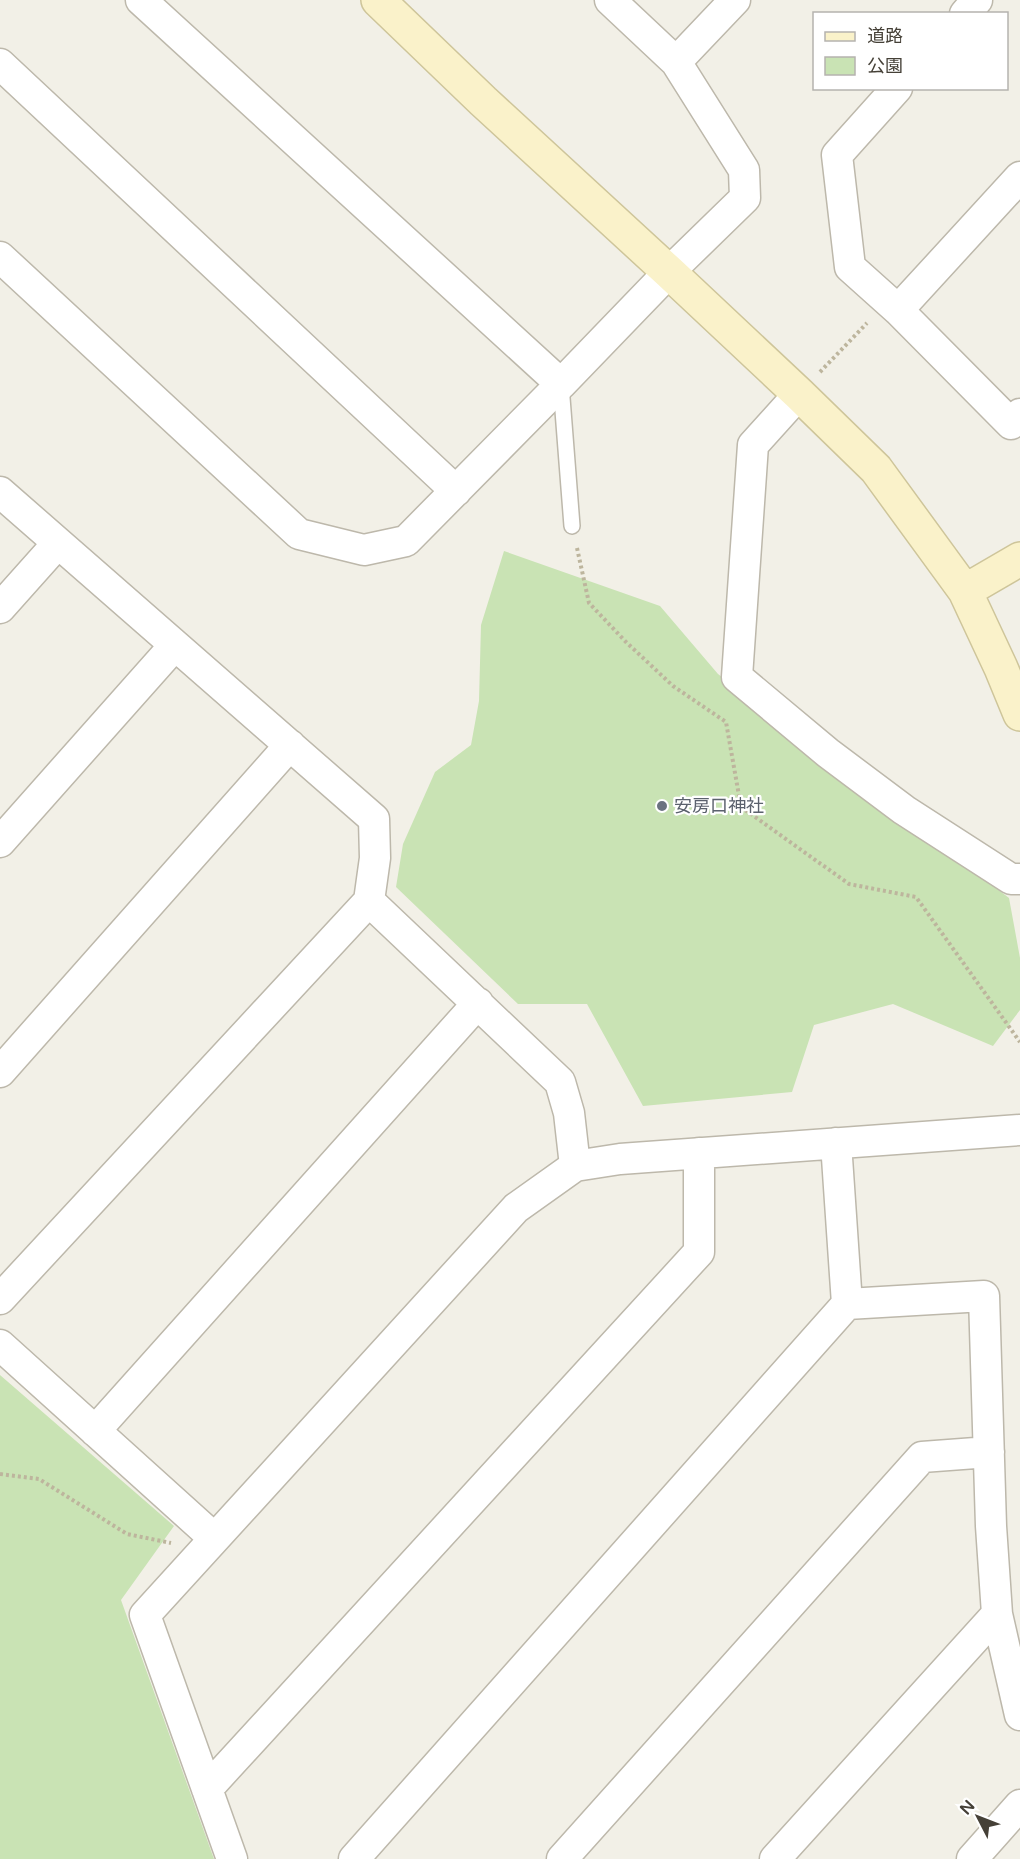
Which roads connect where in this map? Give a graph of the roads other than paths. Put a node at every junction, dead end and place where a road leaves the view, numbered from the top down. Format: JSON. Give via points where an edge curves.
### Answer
{"nodes":[{"id":1,"x":141,"y":0,"type":"edge"},
{"id":2,"x":378,"y":0,"type":"edge"},
{"id":3,"x":610,"y":0,"type":"edge"},
{"id":4,"x":735,"y":0,"type":"edge"},
{"id":5,"x":977,"y":0,"type":"edge"},
{"id":6,"x":967,"y":12,"type":"edge"},
{"id":7,"x":676,"y":62,"type":"junction"},
{"id":8,"x":0,"y":64,"type":"edge"},
{"id":9,"x":895,"y":90,"type":"edge"},
{"id":10,"x":1020,"y":177,"type":"edge"},
{"id":11,"x":0,"y":257,"type":"edge"},
{"id":12,"x":669,"y":272,"type":"junction"},
{"id":13,"x":894,"y":305,"type":"junction"},
{"id":14,"x":561,"y":384,"type":"junction"},
{"id":15,"x":799,"y":394,"type":"junction"},
{"id":16,"x":1020,"y":414,"type":"edge"},
{"id":17,"x":456,"y":491,"type":"junction"},
{"id":18,"x":0,"y":492,"type":"edge"},
{"id":19,"x":572,"y":526,"type":"road end"},
{"id":20,"x":58,"y":543,"type":"junction"},
{"id":21,"x":1020,"y":559,"type":"edge"},
{"id":22,"x":965,"y":591,"type":"junction"},
{"id":23,"x":0,"y":608,"type":"edge"},
{"id":24,"x":175,"y":645,"type":"junction"},
{"id":25,"x":1020,"y":714,"type":"edge"},
{"id":26,"x":290,"y":745,"type":"junction"},
{"id":27,"x":0,"y":842,"type":"edge"},
{"id":28,"x":1020,"y":879,"type":"edge"},
{"id":29,"x":369,"y":901,"type":"junction"},
{"id":30,"x":478,"y":1004,"type":"junction"},
{"id":31,"x":0,"y":1072,"type":"edge"},
{"id":32,"x":1020,"y":1130,"type":"edge"},
{"id":33,"x":836,"y":1143,"type":"junction"},
{"id":34,"x":699,"y":1153,"type":"junction"},
{"id":35,"x":575,"y":1166,"type":"junction"},
{"id":36,"x":0,"y":1299,"type":"edge"},
{"id":37,"x":847,"y":1304,"type":"junction"},
{"id":38,"x":0,"y":1345,"type":"edge"},
{"id":39,"x":95,"y":1431,"type":"junction"},
{"id":40,"x":989,"y":1452,"type":"junction"},
{"id":41,"x":209,"y":1544,"type":"junction"},
{"id":42,"x":997,"y":1614,"type":"junction"},
{"id":43,"x":1020,"y":1715,"type":"edge"},
{"id":44,"x":207,"y":1789,"type":"junction"},
{"id":45,"x":1020,"y":1805,"type":"edge"},
{"id":46,"x":232,"y":1859,"type":"edge"},
{"id":47,"x":354,"y":1859,"type":"edge"},
{"id":48,"x":562,"y":1859,"type":"edge"},
{"id":49,"x":775,"y":1859,"type":"edge"},
{"id":50,"x":972,"y":1859,"type":"edge"}],
"edges":[{"from":1,"to":14,"type":"street"},
{"from":2,"to":12,"type":"street"},
{"from":3,"to":7,"type":"street"},
{"from":4,"to":7,"type":"street"},
{"from":5,"to":6,"type":"street"},
{"from":7,"to":12,"type":"street","via":[[744,170],[745,198]]},
{"from":8,"to":17,"type":"street"},
{"from":9,"to":13,"type":"street","via":[[837,155],[850,267]]},
{"from":10,"to":13,"type":"street"},
{"from":11,"to":17,"type":"street","via":[[299,534],[364,550],[406,541]]},
{"from":12,"to":14,"type":"street"},
{"from":12,"to":15,"type":"street"},
{"from":13,"to":16,"type":"street","via":[[1011,424]]},
{"from":14,"to":17,"type":"street"},
{"from":14,"to":19,"type":"lane"},
{"from":15,"to":22,"type":"street","via":[[876,470]]},
{"from":15,"to":28,"type":"street","via":[[753,445],[737,677],[904,810],[1011,879]]},
{"from":18,"to":20,"type":"street"},
{"from":20,"to":23,"type":"street"},
{"from":20,"to":24,"type":"street"},
{"from":21,"to":22,"type":"street"},
{"from":22,"to":25,"type":"street"},
{"from":24,"to":26,"type":"street"},
{"from":24,"to":27,"type":"street"},
{"from":26,"to":29,"type":"street","via":[[374,819],[375,858]]},
{"from":26,"to":31,"type":"street"},
{"from":29,"to":30,"type":"street"},
{"from":29,"to":36,"type":"street"},
{"from":30,"to":35,"type":"street","via":[[560,1082],[569,1113]]},
{"from":30,"to":39,"type":"street"},
{"from":32,"to":33,"type":"street"},
{"from":33,"to":34,"type":"street"},
{"from":33,"to":37,"type":"street"},
{"from":34,"to":35,"type":"street"},
{"from":34,"to":44,"type":"street","via":[[699,1252]]},
{"from":35,"to":41,"type":"street","via":[[516,1208]]},
{"from":37,"to":40,"type":"street","via":[[984,1296]]},
{"from":37,"to":47,"type":"street"},
{"from":38,"to":39,"type":"street"},
{"from":39,"to":41,"type":"street"},
{"from":40,"to":42,"type":"street"},
{"from":40,"to":48,"type":"street","via":[[922,1457]]},
{"from":41,"to":44,"type":"street","via":[[145,1615]]},
{"from":42,"to":43,"type":"street"},
{"from":42,"to":49,"type":"street"},
{"from":44,"to":46,"type":"street"},
{"from":45,"to":50,"type":"street"}]}
